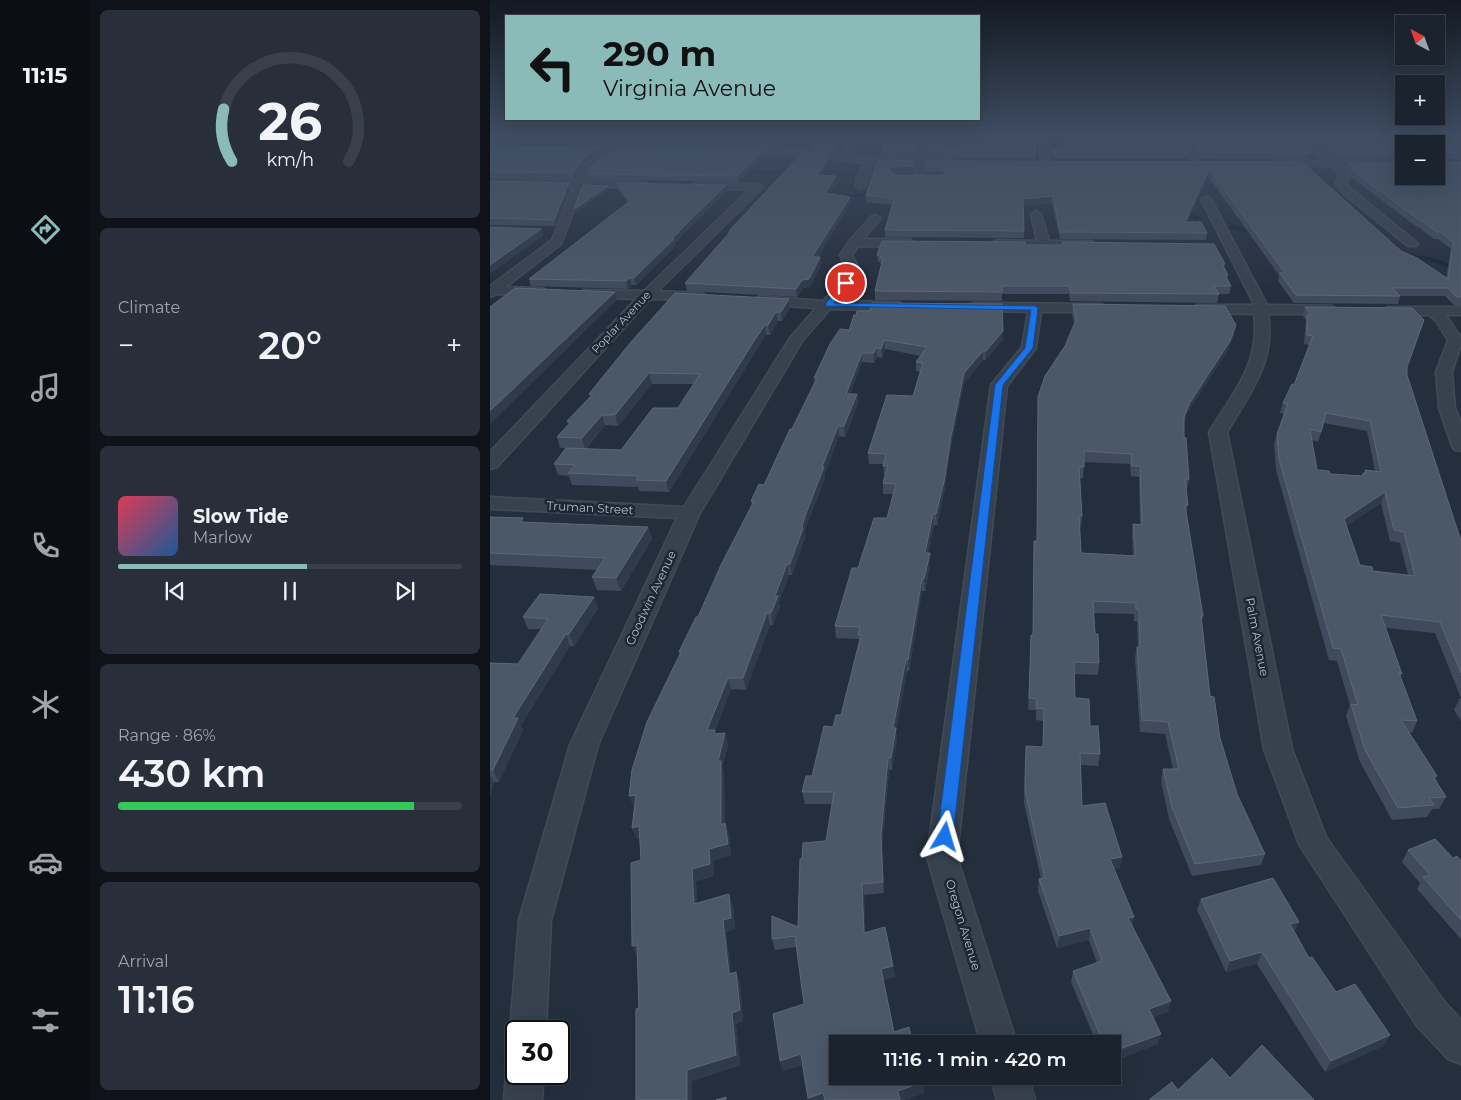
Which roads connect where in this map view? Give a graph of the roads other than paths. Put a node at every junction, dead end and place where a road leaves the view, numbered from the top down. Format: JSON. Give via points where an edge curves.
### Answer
{"nodes":[{"id":1,"x":578,"y":187,"type":"edge"},
{"id":2,"x":758,"y":187,"type":"edge"},
{"id":3,"x":1345,"y":187,"type":"edge"},
{"id":4,"x":1206,"y":199,"type":"dead end"},
{"id":5,"x":1036,"y":214,"type":"dead end"},
{"id":6,"x":876,"y":218,"type":"dead end"},
{"id":7,"x":545,"y":231,"type":"edge"},
{"id":8,"x":560,"y":231,"type":"junction"},
{"id":9,"x":854,"y":242,"type":"junction"},
{"id":10,"x":924,"y":243,"type":"edge"},
{"id":11,"x":984,"y":244,"type":"edge"},
{"id":12,"x":1044,"y":244,"type":"junction"},
{"id":13,"x":1412,"y":244,"type":"dead end"},
{"id":14,"x":1103,"y":245,"type":"edge"},
{"id":15,"x":491,"y":291,"type":"edge"},
{"id":16,"x":551,"y":292,"type":"edge"},
{"id":17,"x":570,"y":293,"type":"edge"},
{"id":18,"x":647,"y":295,"type":"junction"},
{"id":19,"x":716,"y":298,"type":"edge"},
{"id":20,"x":745,"y":299,"type":"edge"},
{"id":21,"x":828,"y":305,"type":"junction"},
{"id":22,"x":917,"y":306,"type":"edge"},
{"id":23,"x":966,"y":307,"type":"edge"},
{"id":24,"x":1035,"y":308,"type":"junction"},
{"id":25,"x":1113,"y":308,"type":"edge"},
{"id":26,"x":1182,"y":309,"type":"edge"},
{"id":27,"x":1260,"y":309,"type":"junction"},
{"id":28,"x":1347,"y":310,"type":"edge"},
{"id":29,"x":1376,"y":311,"type":"edge"},
{"id":30,"x":1433,"y":311,"type":"junction"},
{"id":31,"x":1461,"y":311,"type":"edge"},
{"id":32,"x":1461,"y":446,"type":"edge"},
{"id":33,"x":490,"y":463,"type":"edge"},
{"id":34,"x":490,"y":503,"type":"edge"},
{"id":35,"x":690,"y":513,"type":"junction"},
{"id":36,"x":529,"y":1020,"type":"edge"},
{"id":37,"x":996,"y":1035,"type":"edge"},
{"id":38,"x":1461,"y":1046,"type":"edge"},
{"id":39,"x":524,"y":1085,"type":"edge"},
{"id":40,"x":1012,"y":1085,"type":"edge"},
{"id":41,"x":523,"y":1100,"type":"edge"},
{"id":42,"x":1016,"y":1100,"type":"edge"}],
"edges":[{"from":1,"to":8,"type":"street"},
{"from":2,"to":18,"type":"street","name":"Poplar Avenue"},
{"from":3,"to":13,"type":"street"},
{"from":4,"to":27,"type":"street","name":"Palm Avenue","via":[[1225,246],[1260,302]]},
{"from":5,"to":12,"type":"street"},
{"from":6,"to":9,"type":"street"},
{"from":7,"to":8,"type":"street"},
{"from":8,"to":15,"type":"street","via":[[557,242]]},
{"from":9,"to":10,"type":"street"},
{"from":9,"to":21,"type":"street","name":"Goodwin Avenue","via":[[846,256],[855,273]]},
{"from":11,"to":12,"type":"street"},
{"from":12,"to":14,"type":"street"},
{"from":15,"to":16,"type":"street"},
{"from":17,"to":18,"type":"street"},
{"from":18,"to":19,"type":"street"},
{"from":18,"to":33,"type":"street","name":"Poplar Avenue"},
{"from":20,"to":21,"type":"street"},
{"from":21,"to":22,"type":"street"},
{"from":21,"to":35,"type":"street","name":"Goodwin Avenue","via":[[797,338]]},
{"from":23,"to":24,"type":"street"},
{"from":24,"to":25,"type":"street"},
{"from":24,"to":37,"type":"street","name":"Oregon Avenue","via":[[1029,348],[999,385],[942,857]]},
{"from":26,"to":27,"type":"street"},
{"from":27,"to":28,"type":"street"},
{"from":27,"to":38,"type":"street","name":"Palm Avenue","via":[[1264,341],[1254,368],[1218,432],[1278,749],[1314,844],[1430,1013]]},
{"from":29,"to":30,"type":"street"},
{"from":30,"to":31,"type":"street"},
{"from":30,"to":32,"type":"street","via":[[1455,340],[1444,372],[1447,408]]},
{"from":34,"to":35,"type":"street","name":"Truman Street"},
{"from":35,"to":36,"type":"street","name":"Goodwin Avenue","via":[[584,745],[535,920]]},
{"from":39,"to":41,"type":"street"},
{"from":40,"to":42,"type":"street"}]}
